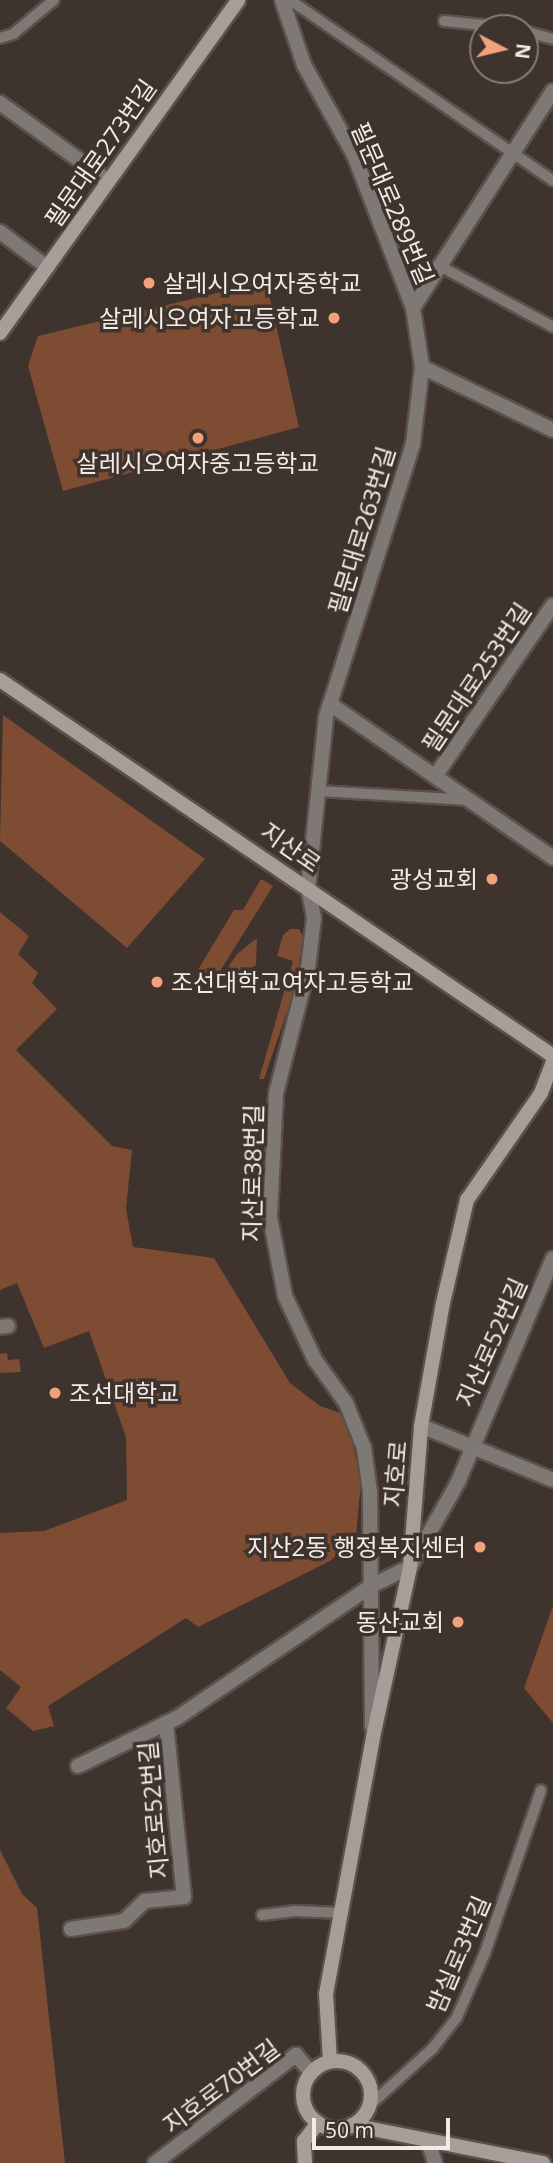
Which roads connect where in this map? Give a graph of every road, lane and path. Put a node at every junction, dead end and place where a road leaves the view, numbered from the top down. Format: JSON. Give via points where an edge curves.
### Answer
{"nodes":[{"id":1,"x":54,"y":0,"type":"edge"},
{"id":2,"x":238,"y":0,"type":"edge"},
{"id":3,"x":282,"y":0,"type":"edge"},
{"id":4,"x":290,"y":0,"type":"edge"},
{"id":5,"x":444,"y":21,"type":"dead end"},
{"id":6,"x":469,"y":24,"type":"edge"},
{"id":7,"x":0,"y":38,"type":"edge"},
{"id":8,"x":553,"y":92,"type":"edge"},
{"id":9,"x":0,"y":103,"type":"edge"},
{"id":10,"x":512,"y":154,"type":"junction"},
{"id":11,"x":108,"y":181,"type":"junction"},
{"id":12,"x":553,"y":181,"type":"edge"},
{"id":13,"x":0,"y":232,"type":"edge"},
{"id":14,"x":438,"y":265,"type":"junction"},
{"id":15,"x":47,"y":267,"type":"junction"},
{"id":16,"x":412,"y":308,"type":"junction"},
{"id":17,"x":553,"y":327,"type":"edge"},
{"id":18,"x":0,"y":333,"type":"edge"},
{"id":19,"x":422,"y":367,"type":"junction"},
{"id":20,"x":553,"y":430,"type":"edge"},
{"id":21,"x":553,"y":605,"type":"edge"},
{"id":22,"x":0,"y":680,"type":"edge"},
{"id":23,"x":330,"y":704,"type":"junction"},
{"id":24,"x":436,"y":775,"type":"junction"},
{"id":25,"x":318,"y":791,"type":"junction"},
{"id":26,"x":469,"y":800,"type":"junction"},
{"id":27,"x":553,"y":858,"type":"edge"},
{"id":28,"x":308,"y":887,"type":"junction"},
{"id":29,"x":553,"y":1059,"type":"edge"},
{"id":30,"x":553,"y":1258,"type":"edge"},
{"id":31,"x":421,"y":1426,"type":"junction"},
{"id":32,"x":470,"y":1445,"type":"junction"},
{"id":33,"x":553,"y":1480,"type":"edge"},
{"id":34,"x":410,"y":1567,"type":"junction"},
{"id":35,"x":371,"y":1586,"type":"junction"},
{"id":36,"x":166,"y":1723,"type":"junction"},
{"id":37,"x":373,"y":1737,"type":"junction"},
{"id":38,"x":78,"y":1766,"type":"dead end"},
{"id":39,"x":541,"y":1790,"type":"dead end"},
{"id":40,"x":342,"y":1913,"type":"junction"},
{"id":41,"x":262,"y":1915,"type":"dead end"},
{"id":42,"x":71,"y":1929,"type":"dead end"},
{"id":43,"x":330,"y":2061,"type":"junction"},
{"id":44,"x":312,"y":2072,"type":"junction"},
{"id":45,"x":369,"y":2105,"type":"junction"},
{"id":46,"x":318,"y":2123,"type":"junction"},
{"id":47,"x":352,"y":2125,"type":"junction"},
{"id":48,"x":428,"y":2141,"type":"junction"},
{"id":49,"x":155,"y":2163,"type":"edge"},
{"id":50,"x":305,"y":2163,"type":"edge"},
{"id":51,"x":435,"y":2163,"type":"edge"},
{"id":52,"x":543,"y":2163,"type":"edge"}],
"edges":[{"from":1,"to":7,"type":"lane","via":[[13,34]]},
{"from":2,"to":11,"type":"street","name":"필문대로273번길"},
{"from":3,"to":16,"type":"street","name":"필문대로289번길","via":[[303,65],[354,155]]},
{"from":4,"to":10,"type":"lane"},
{"from":5,"to":6,"type":"lane"},
{"from":8,"to":10,"type":"street"},
{"from":9,"to":11,"type":"street"},
{"from":10,"to":12,"type":"lane"},
{"from":10,"to":14,"type":"street"},
{"from":11,"to":15,"type":"street","name":"필문대로273번길"},
{"from":13,"to":15,"type":"street"},
{"from":14,"to":16,"type":"street"},
{"from":14,"to":17,"type":"lane"},
{"from":15,"to":18,"type":"street","name":"필문대로273번길"},
{"from":16,"to":19,"type":"street","name":"필문대로263번길"},
{"from":19,"to":20,"type":"street"},
{"from":19,"to":23,"type":"street","name":"필문대로263번길","via":[[412,444]]},
{"from":21,"to":24,"type":"street","name":"필문대로253번길"},
{"from":22,"to":28,"type":"street","name":"지산로"},
{"from":23,"to":24,"type":"street"},
{"from":23,"to":25,"type":"street","name":"필문대로263번길"},
{"from":24,"to":26,"type":"street"},
{"from":25,"to":26,"type":"lane"},
{"from":25,"to":28,"type":"street","name":"필문대로263번길"},
{"from":26,"to":27,"type":"street"},
{"from":28,"to":29,"type":"street","name":"지산로"},
{"from":28,"to":35,"type":"street","name":"지산로38번길","via":[[314,918],[308,968],[276,1094],[272,1246],[285,1296],[314,1360],[346,1403],[364,1448],[370,1492]]},
{"from":29,"to":31,"type":"street","name":"지호로","via":[[541,1093],[467,1200]]},
{"from":30,"to":32,"type":"street","name":"지산로52번길"},
{"from":31,"to":32,"type":"street"},
{"from":31,"to":34,"type":"street","name":"지호로"},
{"from":32,"to":33,"type":"street","name":"지산로52번길"},
{"from":32,"to":34,"type":"street","name":"지산로52번길","via":[[458,1482]]},
{"from":34,"to":35,"type":"street","name":"지호로52번길"},
{"from":34,"to":37,"type":"street","name":"지호로"},
{"from":35,"to":36,"type":"street","name":"지호로52번길"},
{"from":35,"to":37,"type":"street","name":"지산로38번길"},
{"from":36,"to":38,"type":"street","name":"지호로52번길"},
{"from":36,"to":42,"type":"street","name":"지호로52번길","via":[[184,1898],[145,1901],[124,1921]]},
{"from":37,"to":40,"type":"street","name":"지호로"},
{"from":39,"to":45,"type":"lane","name":"밤실로3번길","via":[[485,1953],[457,2017],[433,2048]]},
{"from":40,"to":41,"type":"lane"},
{"from":40,"to":43,"type":"street","name":"지호로","via":[[326,1994]]},
{"from":43,"to":44,"type":"street"},
{"from":43,"to":45,"type":"street","via":[[353,2064],[362,2072],[369,2082]]},
{"from":44,"to":46,"type":"street","via":[[303,2099]]},
{"from":44,"to":49,"type":"street","name":"지호로70번길","via":[[296,2055]]},
{"from":45,"to":47,"type":"street"},
{"from":46,"to":47,"type":"street","via":[[335,2129]]},
{"from":46,"to":50,"type":"street","via":[[303,2141]]},
{"from":47,"to":48,"type":"street"},
{"from":48,"to":51,"type":"street"},
{"from":48,"to":52,"type":"street"}]}
